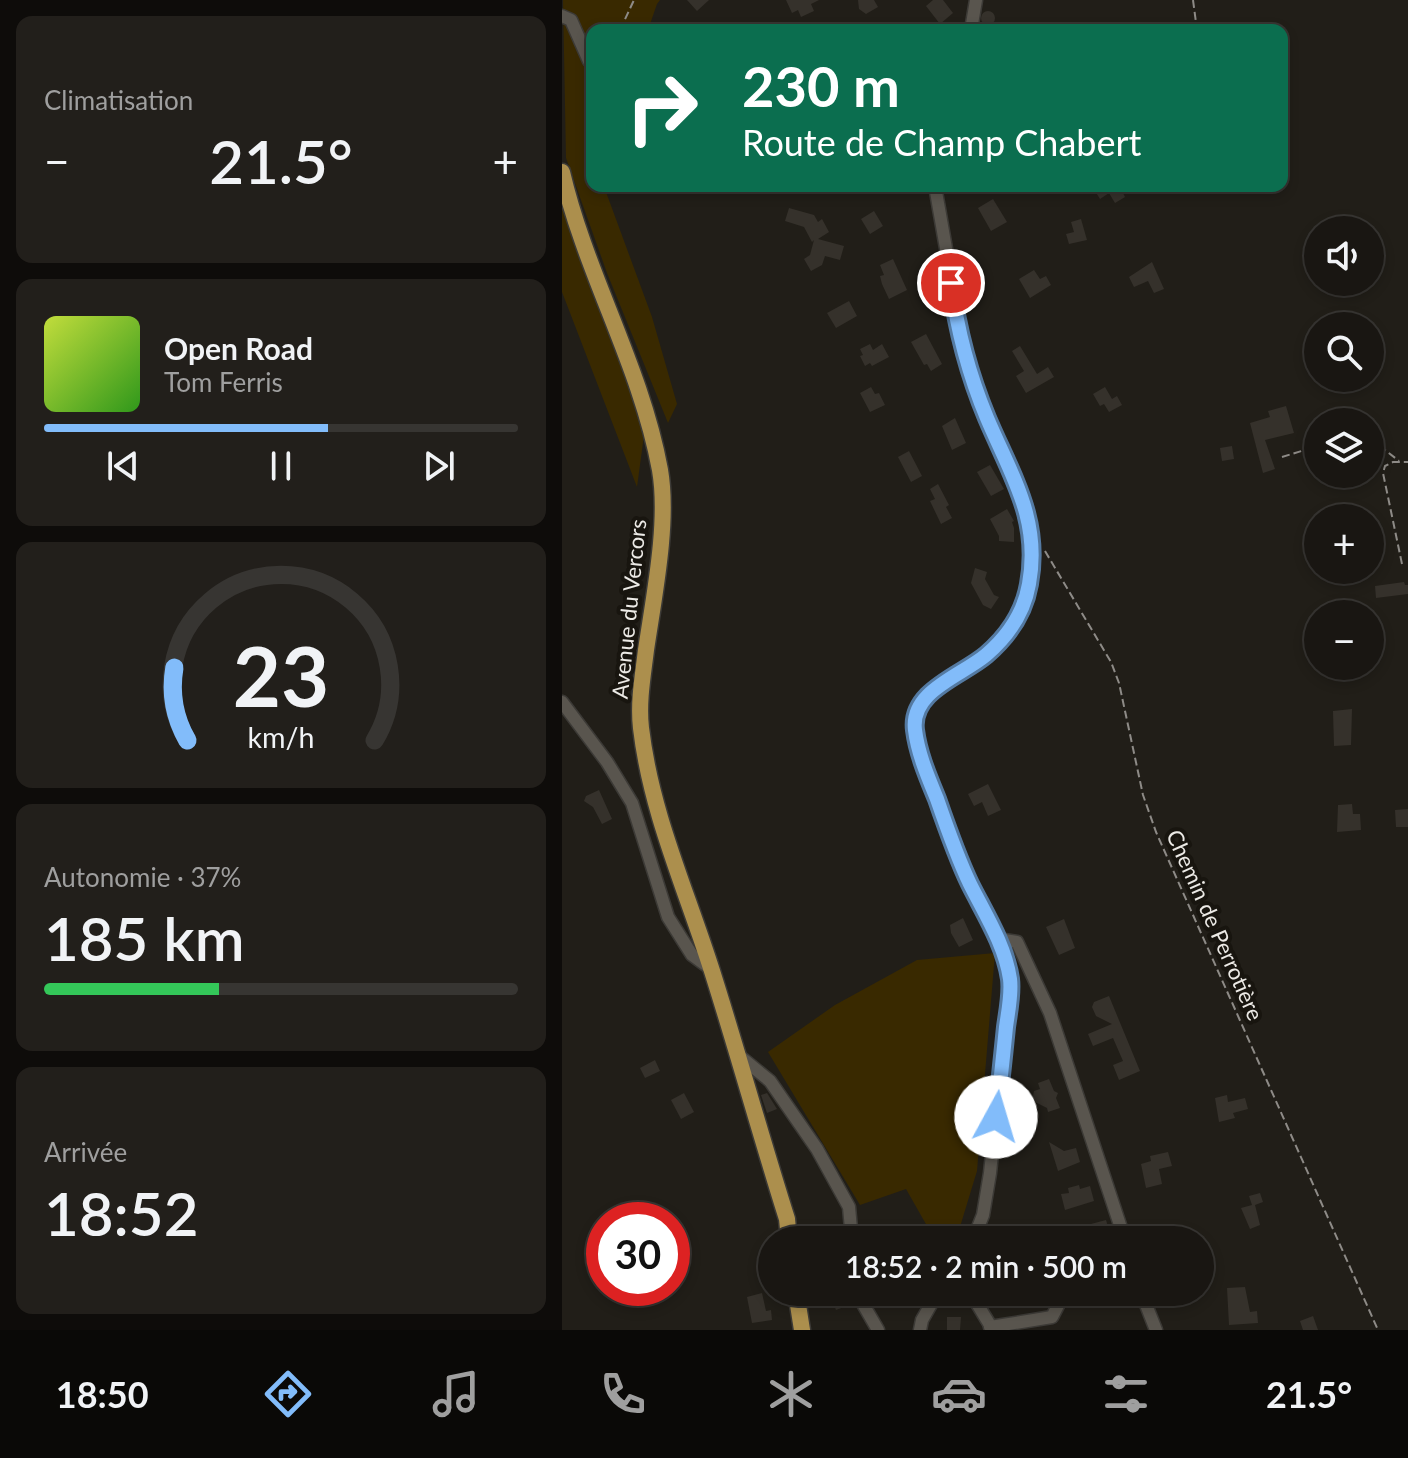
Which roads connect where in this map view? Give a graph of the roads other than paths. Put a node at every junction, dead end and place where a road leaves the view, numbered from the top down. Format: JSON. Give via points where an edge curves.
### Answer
{"nodes":[{"id":1,"x":976,"y":0,"type":"edge"},
{"id":2,"x":562,"y":16,"type":"edge"},
{"id":3,"x":972,"y":24,"type":"edge"},
{"id":4,"x":586,"y":54,"type":"edge"},
{"id":5,"x":562,"y":172,"type":"edge"},
{"id":6,"x":936,"y":192,"type":"edge"},
{"id":7,"x":562,"y":702,"type":"edge"},
{"id":8,"x":998,"y":939,"type":"junction"},
{"id":9,"x":711,"y":969,"type":"junction"},
{"id":10,"x":736,"y":1053,"type":"junction"},
{"id":11,"x":788,"y":1226,"type":"edge"},
{"id":12,"x":851,"y":1226,"type":"edge"},
{"id":13,"x":979,"y":1226,"type":"edge"},
{"id":14,"x":1120,"y":1226,"type":"edge"},
{"id":15,"x":798,"y":1306,"type":"edge"},
{"id":16,"x":864,"y":1306,"type":"edge"},
{"id":17,"x":930,"y":1306,"type":"edge"},
{"id":18,"x":978,"y":1306,"type":"edge"},
{"id":19,"x":1058,"y":1306,"type":"edge"},
{"id":20,"x":1147,"y":1306,"type":"edge"},
{"id":21,"x":992,"y":1329,"type":"edge"},
{"id":22,"x":802,"y":1330,"type":"edge"},
{"id":23,"x":878,"y":1330,"type":"edge"},
{"id":24,"x":920,"y":1330,"type":"edge"},
{"id":25,"x":1156,"y":1330,"type":"edge"}],
"edges":[{"from":1,"to":3,"type":"street"},
{"from":2,"to":4,"type":"street","via":[[571,20]]},
{"from":5,"to":9,"type":"main road","name":"Avenue du Vercors","via":[[581,243],[632,366],[661,475],[641,723],[659,820]]},
{"from":6,"to":8,"type":"street","via":[[966,362],[1027,508],[1032,570],[1018,618],[1004,637],[936,689],[915,713],[914,729],[963,869]]},
{"from":7,"to":9,"type":"street","via":[[632,803],[668,917],[692,955]]},
{"from":8,"to":13,"type":"street","via":[[1010,979],[1009,1006],[990,1173]]},
{"from":8,"to":14,"type":"street","via":[[1017,942],[1050,1013]]},
{"from":9,"to":10,"type":"main road","name":"Avenue du Vercors"},
{"from":10,"to":11,"type":"main road","name":"Avenue du Vercors"},
{"from":10,"to":12,"type":"street","via":[[770,1081],[817,1149],[849,1207]]},
{"from":15,"to":22,"type":"main road"},
{"from":16,"to":23,"type":"street"},
{"from":17,"to":24,"type":"street"},
{"from":18,"to":21,"type":"street"},
{"from":19,"to":21,"type":"street","via":[[1052,1317]]},
{"from":20,"to":25,"type":"street"}]}
